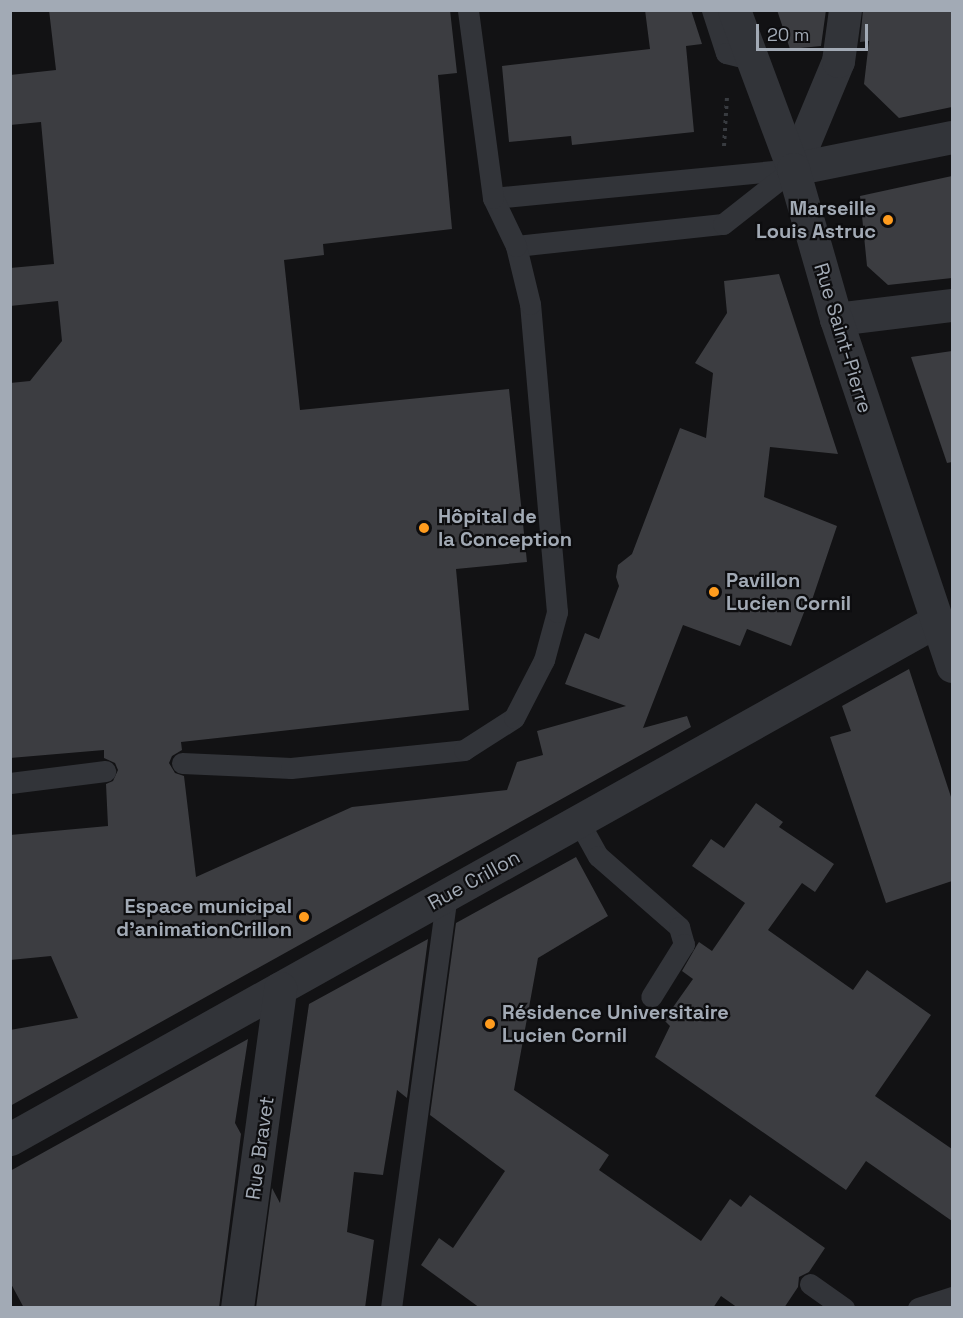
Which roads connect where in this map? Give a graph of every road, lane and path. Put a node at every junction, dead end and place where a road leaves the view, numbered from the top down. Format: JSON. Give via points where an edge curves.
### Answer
{"nodes":[{"id":1,"x":468,"y":10,"type":"edge"},
{"id":2,"x":712,"y":10,"type":"edge"},
{"id":3,"x":734,"y":10,"type":"edge"},
{"id":4,"x":845,"y":10,"type":"edge"},
{"id":5,"x":754,"y":68,"type":"junction"},
{"id":6,"x":952,"y":137,"type":"edge"},
{"id":7,"x":720,"y":149,"type":"dead end"},
{"id":8,"x":793,"y":169,"type":"junction"},
{"id":9,"x":493,"y":198,"type":"junction"},
{"id":10,"x":516,"y":246,"type":"junction"},
{"id":11,"x":952,"y":305,"type":"edge"},
{"id":12,"x":836,"y":319,"type":"junction"},
{"id":13,"x":938,"y":620,"type":"junction"},
{"id":14,"x":952,"y":666,"type":"edge"},
{"id":15,"x":182,"y":763,"type":"dead end"},
{"id":16,"x":105,"y":771,"type":"dead end"},
{"id":17,"x":10,"y":783,"type":"edge"},
{"id":18,"x":579,"y":822,"type":"junction"},
{"id":19,"x":447,"y":894,"type":"junction"},
{"id":20,"x":279,"y":988,"type":"junction"},
{"id":21,"x":651,"y":997,"type":"dead end"},
{"id":22,"x":10,"y":1139,"type":"edge"},
{"id":23,"x":810,"y":1284,"type":"dead end"},
{"id":24,"x":952,"y":1297,"type":"edge"},
{"id":25,"x":237,"y":1308,"type":"edge"},
{"id":26,"x":391,"y":1308,"type":"edge"},
{"id":27,"x":844,"y":1308,"type":"edge"},
{"id":28,"x":918,"y":1308,"type":"edge"}],
"edges":[{"from":1,"to":9,"type":"lane"},
{"from":2,"to":5,"type":"lane","via":[[726,53]]},
{"from":3,"to":5,"type":"street","name":"Rue Saint-Pierre"},
{"from":4,"to":8,"type":"street","via":[[838,61]]},
{"from":5,"to":7,"type":"path","via":[[726,98],[725,144]]},
{"from":5,"to":8,"type":"street","name":"Rue Saint-Pierre"},
{"from":6,"to":8,"type":"street"},
{"from":8,"to":9,"type":"lane"},
{"from":8,"to":10,"type":"lane","via":[[723,224]]},
{"from":8,"to":12,"type":"street","name":"Rue Saint-Pierre"},
{"from":9,"to":10,"type":"lane"},
{"from":10,"to":15,"type":"lane","via":[[530,304],[557,612],[543,660],[514,718],[464,750],[291,768]]},
{"from":11,"to":12,"type":"street"},
{"from":12,"to":13,"type":"street","name":"Rue Saint-Pierre"},
{"from":13,"to":14,"type":"street","name":"Rue Saint-Pierre"},
{"from":13,"to":18,"type":"street","name":"Rue Crillon"},
{"from":16,"to":17,"type":"lane"},
{"from":18,"to":19,"type":"street","name":"Rue Crillon"},
{"from":18,"to":21,"type":"lane","via":[[598,856],[679,927],[684,944]]},
{"from":19,"to":20,"type":"street","name":"Rue Crillon"},
{"from":19,"to":26,"type":"lane"},
{"from":20,"to":22,"type":"street","name":"Rue Crillon"},
{"from":20,"to":25,"type":"street","name":"Rue Bravet"},
{"from":23,"to":27,"type":"lane"},
{"from":24,"to":28,"type":"lane"}]}
